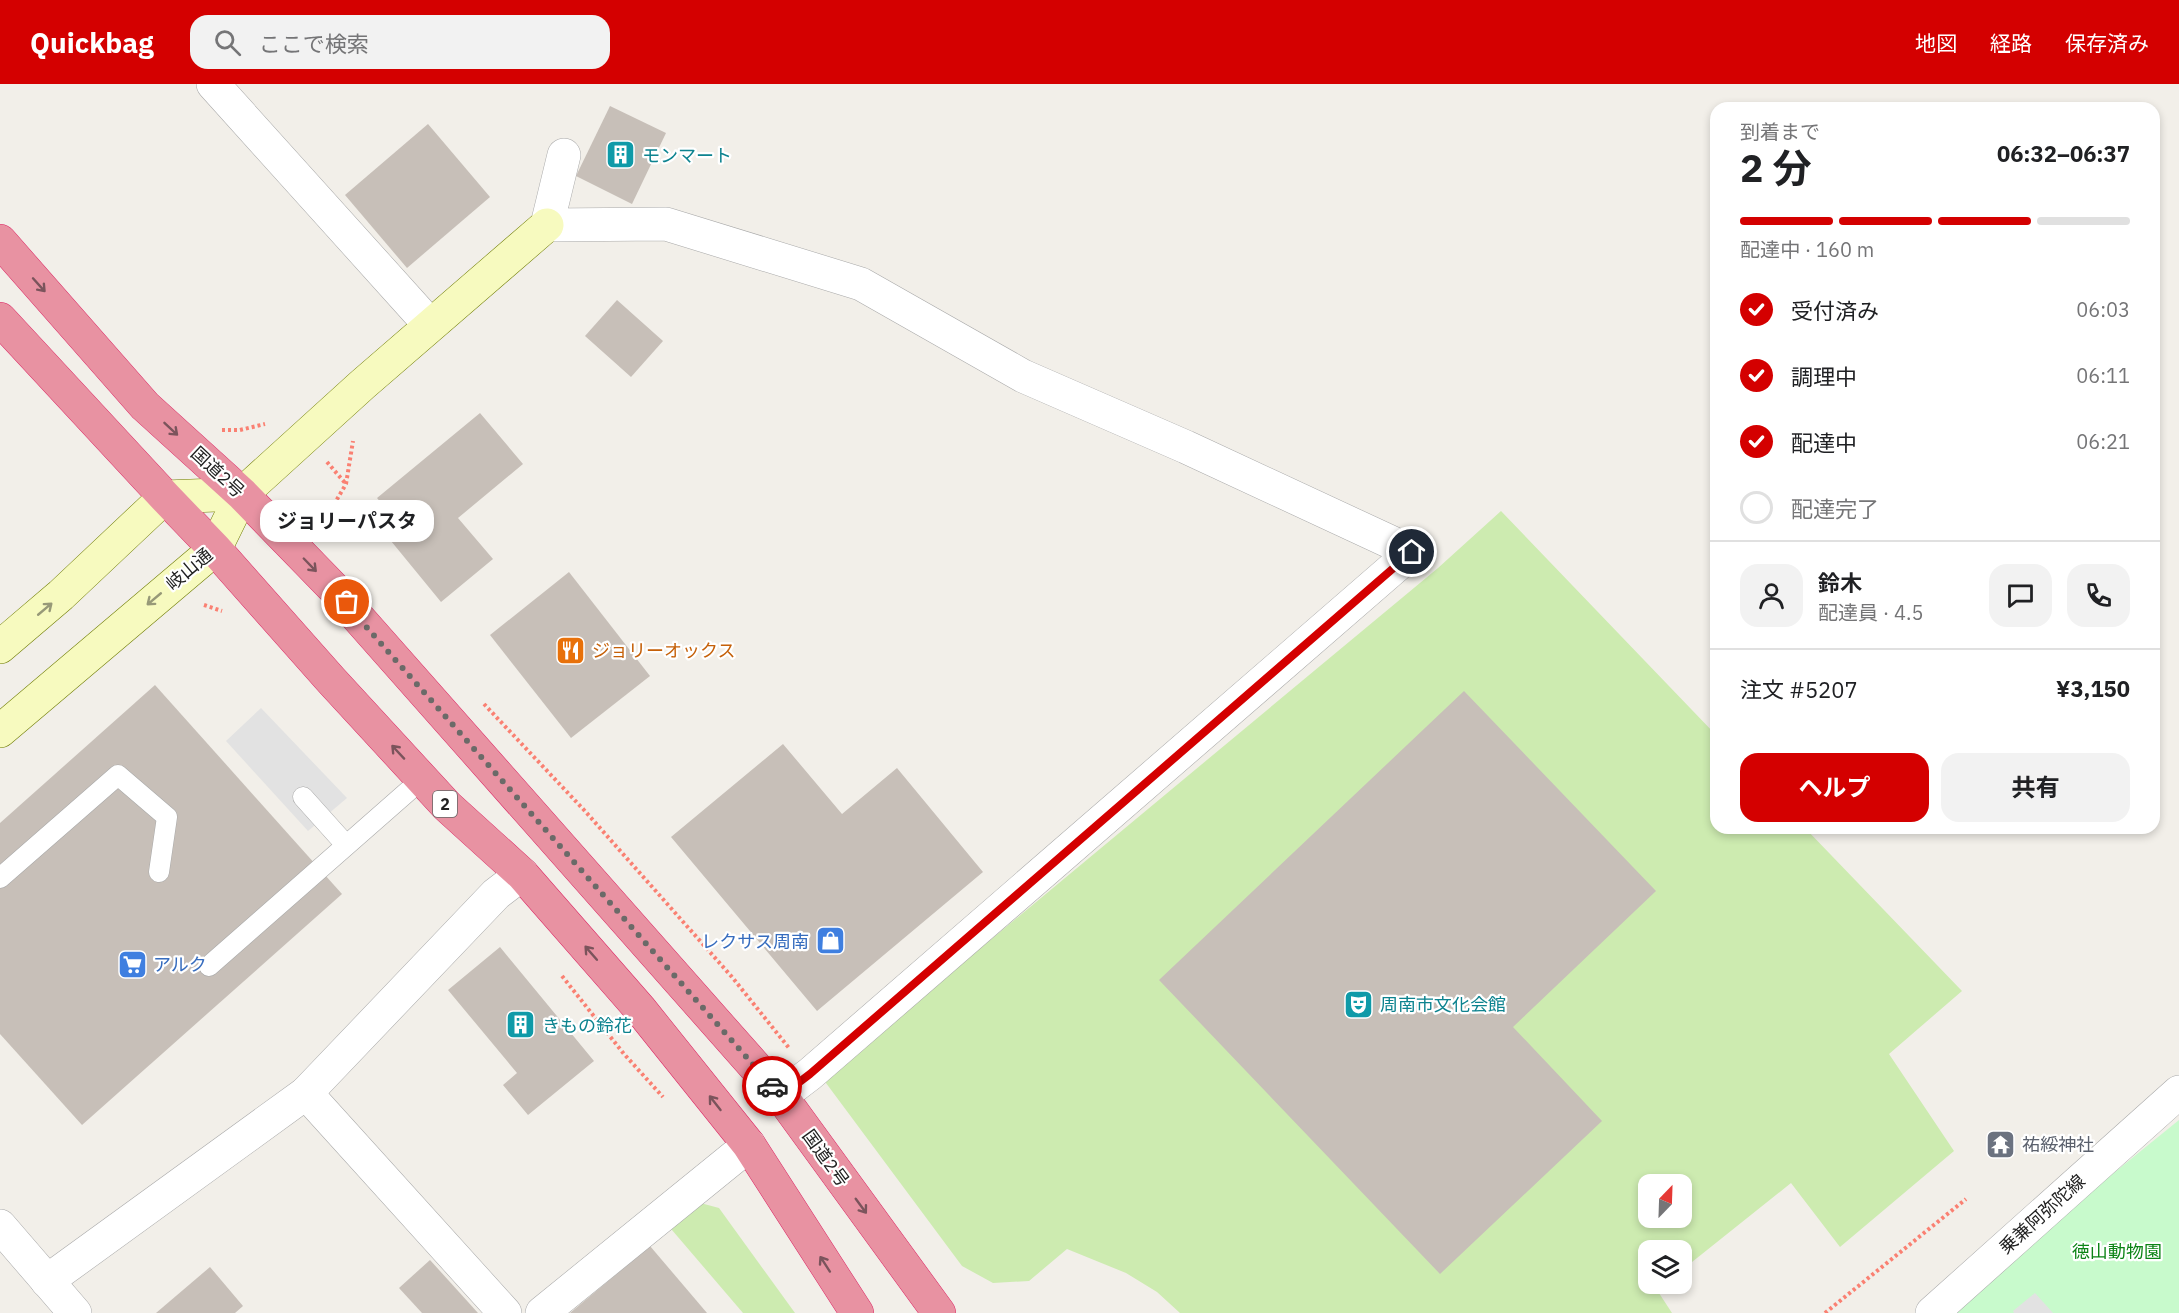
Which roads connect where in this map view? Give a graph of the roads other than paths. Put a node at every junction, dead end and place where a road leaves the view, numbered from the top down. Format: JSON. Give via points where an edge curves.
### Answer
{"nodes":[{"id":1,"x":213,"y":84,"type":"edge"},
{"id":2,"x":564,"y":154,"type":"dead end"},
{"id":3,"x":547,"y":225,"type":"junction"},
{"id":4,"x":0,"y":242,"type":"edge"},
{"id":5,"x":0,"y":319,"type":"edge"},
{"id":6,"x":430,"y":326,"type":"junction"},
{"id":7,"x":242,"y":494,"type":"junction"},
{"id":8,"x":165,"y":497,"type":"junction"},
{"id":9,"x":215,"y":549,"type":"junction"},
{"id":10,"x":0,"y":647,"type":"edge"},
{"id":11,"x":0,"y":731,"type":"edge"},
{"id":12,"x":422,"y":779,"type":"junction"},
{"id":13,"x":303,"y":797,"type":"dead end"},
{"id":14,"x":346,"y":845,"type":"junction"},
{"id":15,"x":159,"y":872,"type":"dead end"},
{"id":16,"x":522,"y":874,"type":"junction"},
{"id":17,"x":0,"y":878,"type":"edge"},
{"id":18,"x":209,"y":966,"type":"dead end"},
{"id":19,"x":2179,"y":1092,"type":"edge"},
{"id":20,"x":306,"y":1093,"type":"junction"},
{"id":21,"x":781,"y":1096,"type":"junction"},
{"id":22,"x":748,"y":1145,"type":"junction"},
{"id":23,"x":0,"y":1226,"type":"edge"},
{"id":24,"x":46,"y":1281,"type":"junction"},
{"id":25,"x":75,"y":1313,"type":"edge"},
{"id":26,"x":505,"y":1313,"type":"edge"},
{"id":27,"x":542,"y":1313,"type":"edge"},
{"id":28,"x":857,"y":1313,"type":"edge"},
{"id":29,"x":939,"y":1313,"type":"edge"},
{"id":30,"x":1932,"y":1313,"type":"edge"}],
"edges":[{"from":1,"to":6,"type":"street"},
{"from":2,"to":3,"type":"street"},
{"from":3,"to":6,"type":"street"},
{"from":3,"to":21,"type":"street","via":[[666,224],[861,284],[1023,376],[1412,552]]},
{"from":4,"to":7,"type":"highway","name":"国道2号","one_way":true,"via":[[145,406]]},
{"from":5,"to":8,"type":"highway","number":"2"},
{"from":6,"to":7,"type":"street"},
{"from":7,"to":8,"type":"street"},
{"from":7,"to":9,"type":"street","name":"岐山通"},
{"from":7,"to":21,"type":"highway","name":"国道2号","one_way":true,"via":[[347,602]]},
{"from":8,"to":9,"type":"highway","number":"2"},
{"from":10,"to":8,"type":"street","one_way":true},
{"from":9,"to":11,"type":"street","name":"岐山通","one_way":true},
{"from":12,"to":9,"type":"highway","number":"2","one_way":true},
{"from":12,"to":14,"type":"lane"},
{"from":12,"to":16,"type":"highway","number":"2"},
{"from":13,"to":14,"type":"lane"},
{"from":14,"to":18,"type":"lane"},
{"from":15,"to":17,"type":"lane","via":[[167,817],[118,775]]},
{"from":16,"to":20,"type":"street","via":[[496,894]]},
{"from":22,"to":16,"type":"highway","number":"2","one_way":true,"via":[[640,1009]]},
{"from":19,"to":30,"type":"street","name":"乗兼阿弥陀線"},
{"from":20,"to":24,"type":"street"},
{"from":20,"to":26,"type":"street"},
{"from":21,"to":29,"type":"highway","name":"国道2号","one_way":true},
{"from":22,"to":27,"type":"street"},
{"from":28,"to":22,"type":"highway","number":"2","one_way":true},
{"from":23,"to":24,"type":"street"},
{"from":24,"to":25,"type":"street"}]}
